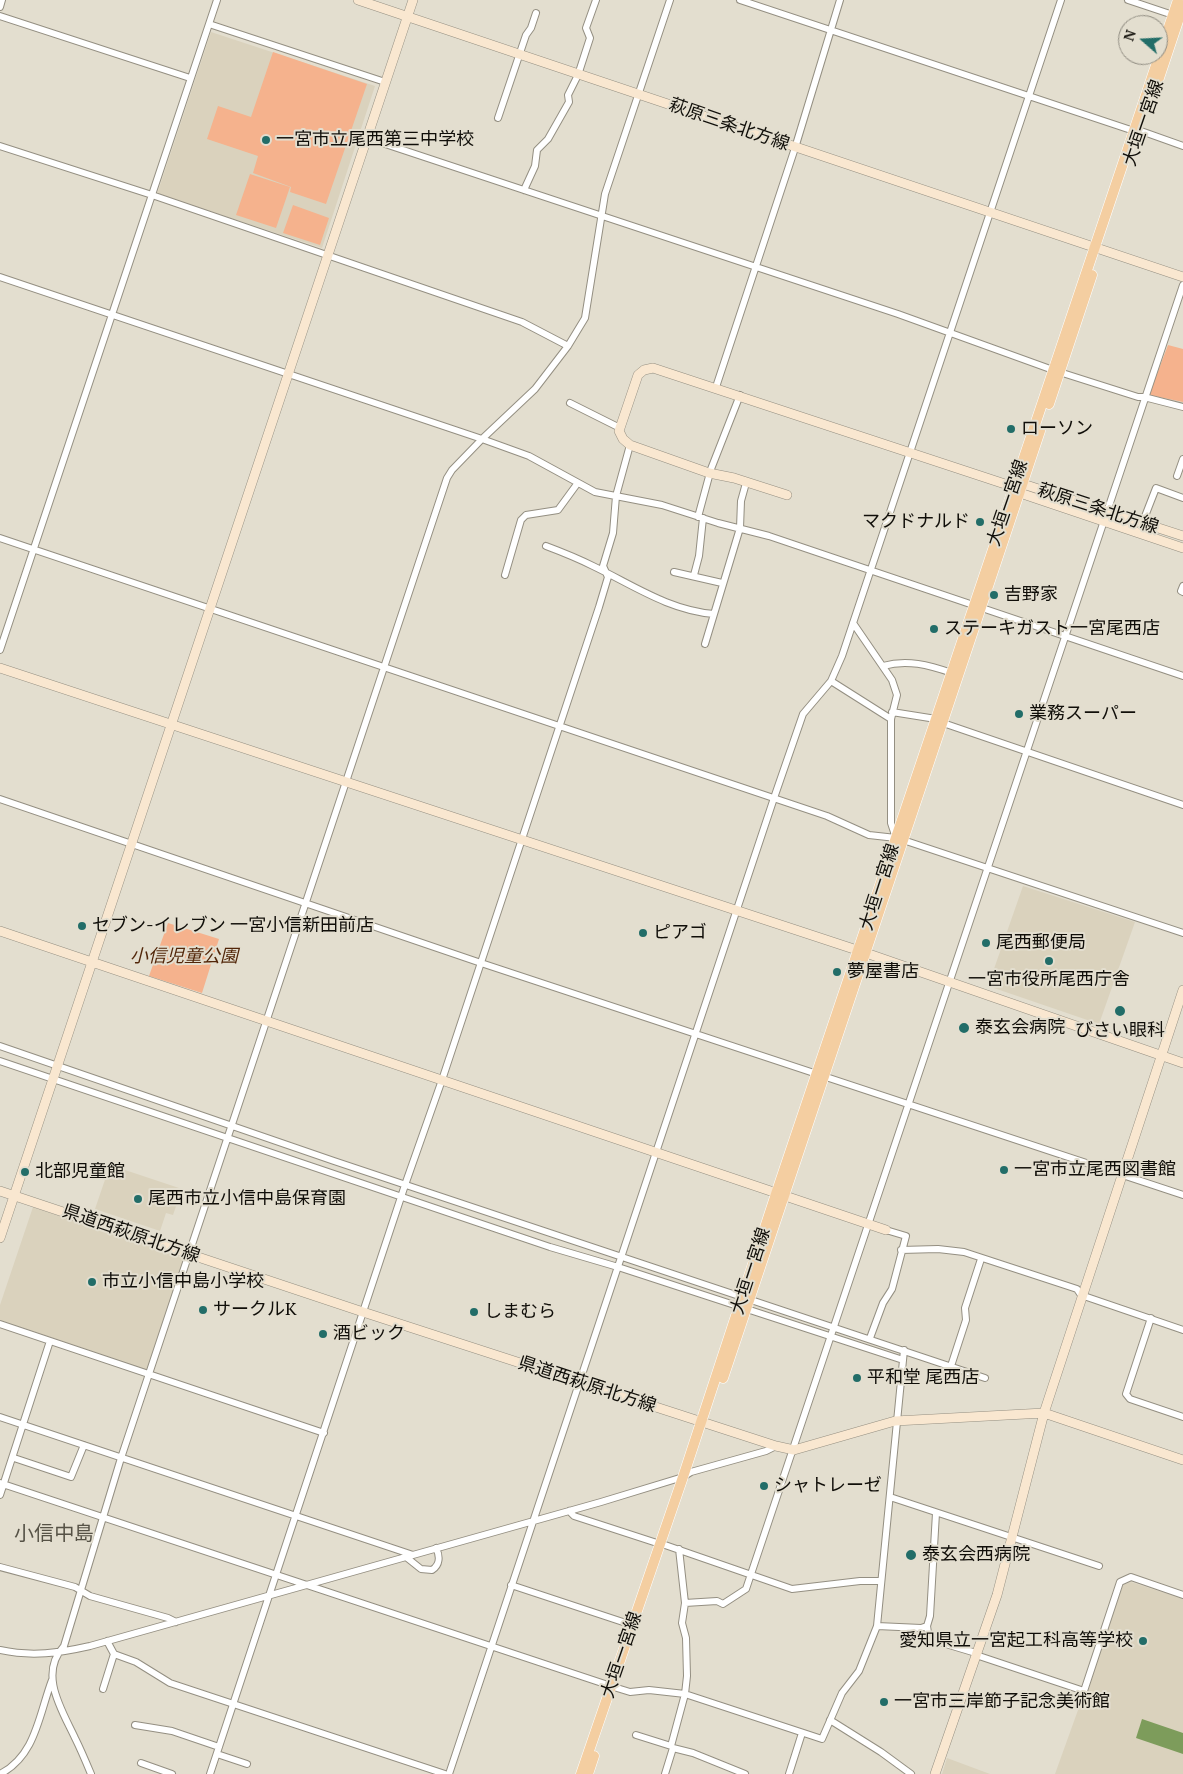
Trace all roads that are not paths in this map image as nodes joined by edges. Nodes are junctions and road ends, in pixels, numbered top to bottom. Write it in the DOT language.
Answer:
graph roads {
  1 [pos="2,0"];
  2 [pos="217,0"];
  3 [pos="358,0"];
  4 [pos="413,0"];
  5 [pos="596,0"];
  6 [pos="669,0"];
  7 [pos="740,0"];
  8 [pos="840,0"];
  9 [pos="1061,0"];
  10 [pos="1128,0"];
  11 [pos="1178,0"];
  12 [pos="0,7"];
  13 [pos="536,13"];
  14 [pos="1180,14"];
  15 [pos="0,16"];
  16 [pos="407,17"];
  17 [pos="209,24"];
  18 [pos="830,30"];
  19 [pos="519,54"];
  20 [pos="578,75"];
  21 [pos="190,78"];
  22 [pos="385,82"];
  23 [pos="638,94"];
  24 [pos="1029,95"];
  25 [pos="498,118"];
  26 [pos="1138,131"];
  27 [pos="367,138"];
  28 [pos="0,146"];
  29 [pos="1183,146"];
  30 [pos="795,148"];
  31 [pos="524,190"];
  32 [pos="152,195"];
  33 [pos="991,212"];
  34 [pos="601,217"];
  35 [pos="1098,247"];
  36 [pos="328,254"];
  37 [pos="756,267"];
  38 [pos="1183,276"];
  39 [pos="0,277"];
  40 [pos="1183,285"];
  41 [pos="112,315"];
  42 [pos="950,334"];
  43 [pos="568,346"];
  44 [pos="1057,371"];
  45 [pos="288,373"];
  46 [pos="716,387"];
  47 [pos="740,395"];
  48 [pos="1144,397"];
  49 [pos="570,403"];
  50 [pos="1183,407"];
  51 [pos="620,428"];
  52 [pos="482,439"];
  53 [pos="630,445"];
  54 [pos="910,453"];
  55 [pos="1183,459"];
  56 [pos="710,473"];
  57 [pos="1178,476"];
  58 [pos="746,483"];
  59 [pos="578,484"];
  60 [pos="1019,488"];
  61 [pos="787,495"];
  62 [pos="616,496"];
  63 [pos="1183,498"];
  64 [pos="1104,516"];
  65 [pos="700,518"];
  66 [pos="1142,524"];
  67 [pos="740,528"];
  68 [pos="1183,536"];
  69 [pos="0,538"];
  70 [pos="546,546"];
  71 [pos="1183,548"];
  72 [pos="34,549"];
  73 [pos="871,570"];
  74 [pos="606,572"];
  75 [pos="674,572"];
  76 [pos="505,575"];
  77 [pos="694,575"];
  78 [pos="722,583"];
  79 [pos="1183,586"];
  80 [pos="1183,592"];
  81 [pos="977,605"];
  82 [pos="210,608"];
  83 [pos="714,614"];
  84 [pos="853,623"];
  85 [pos="1066,635"];
  86 [pos="705,644"];
  87 [pos="0,650"];
  88 [pos="883,666"];
  89 [pos="384,667"];
  90 [pos="0,668"];
  91 [pos="952,673"];
  92 [pos="1183,676"];
  93 [pos="831,680"];
  94 [pos="891,716"];
  95 [pos="940,721"];
  96 [pos="171,724"];
  97 [pos="560,725"];
  98 [pos="1028,752"];
  99 [pos="346,782"];
  100 [pos="774,798"];
  101 [pos="0,799"];
  102 [pos="1183,805"];
  103 [pos="900,839"];
  104 [pos="521,841"];
  105 [pos="131,842"];
  106 [pos="988,868"];
  107 [pos="306,902"];
  108 [pos="737,911"];
  109 [pos="0,931"];
  110 [pos="1183,933"];
  111 [pos="862,952"];
  112 [pos="91,961"];
  113 [pos="481,962"];
  114 [pos="949,981"];
  115 [pos="1183,990"];
  116 [pos="267,1019"];
  117 [pos="696,1033"];
  118 [pos="0,1046"];
  119 [pos="1161,1056"];
  120 [pos="0,1060"];
  121 [pos="1183,1064"];
  122 [pos="57,1065"];
  123 [pos="820,1076"];
  124 [pos="54,1078"];
  125 [pos="442,1080"];
  126 [pos="908,1105"];
  127 [pos="232,1125"];
  128 [pos="228,1136"];
  129 [pos="657,1152"];
  130 [pos="1121,1176"];
  131 [pos="405,1184"];
  132 [pos="0,1191"];
  133 [pos="14,1195"];
  134 [pos="780,1195"];
  135 [pos="1183,1195"];
  136 [pos="401,1197"];
  137 [pos="868,1224"];
  138 [pos="886,1230"];
  139 [pos="0,1238"];
  140 [pos="901,1250"];
  141 [pos="190,1254"];
  142 [pos="621,1256"];
  143 [pos="981,1259"];
  144 [pos="618,1267"];
  145 [pos="1081,1294"];
  146 [pos="746,1298"];
  147 [pos="743,1309"];
  148 [pos="363,1312"];
  149 [pos="1151,1318"];
  150 [pos="0,1324"];
  151 [pos="835,1327"];
  152 [pos="1183,1330"];
  153 [pos="832,1337"];
  154 [pos="870,1338"];
  155 [pos="50,1341"];
  156 [pos="904,1350"];
  157 [pos="903,1360"];
  158 [pos="951,1366"];
  159 [pos="150,1374"];
  160 [pos="985,1378"];
  161 [pos="579,1382"];
  162 [pos="1044,1412"];
  163 [pos="0,1417"];
  164 [pos="1183,1417"];
  165 [pos="898,1421"];
  166 [pos="704,1422"];
  167 [pos="24,1425"];
  168 [pos="324,1433"];
  169 [pos="84,1445"];
  170 [pos="776,1446"];
  171 [pos="794,1450"];
  172 [pos="14,1458"];
  173 [pos="121,1458"];
  174 [pos="1183,1460"];
  175 [pos="687,1475"];
  176 [pos="2,1484"];
  177 [pos="0,1495"];
  178 [pos="890,1497"];
  179 [pos="569,1511"];
  180 [pos="936,1513"];
  181 [pos="296,1516"];
  182 [pos="104,1518"];
  183 [pos="533,1520"];
  184 [pos="1012,1537"];
  185 [pos="662,1544"];
  186 [pos="436,1548"];
  187 [pos="679,1549"];
  188 [pos="409,1556"];
  189 [pos="1099,1566"];
  190 [pos="0,1567"];
  191 [pos="751,1574"];
  192 [pos="277,1576"];
  193 [pos="881,1581"];
  194 [pos="511,1585"];
  195 [pos="306,1586"];
  196 [pos="82,1590"];
  197 [pos="1183,1595"];
  198 [pos="270,1596"];
  199 [pos="685,1603"];
  200 [pos="176,1622"];
  201 [pos="632,1626"];
  202 [pos="877,1626"];
  203 [pos="927,1626"];
  204 [pos="107,1641"];
  205 [pos="491,1646"];
  206 [pos="0,1650"];
  207 [pos="56,1654"];
  208 [pos="114,1654"];
  209 [pos="976,1654"];
  210 [pos="53,1677"];
  211 [pos="614,1687"];
  212 [pos="103,1689"];
  213 [pos="685,1694"];
  214 [pos="233,1704"];
  215 [pos="830,1720"];
  216 [pos="135,1725"];
  217 [pos="802,1733"];
  218 [pos="636,1735"];
  219 [pos="672,1747"];
  220 [pos="218,1750"];
  221 [pos="141,1763"];
  222 [pos="247,1764"];
  223 [pos="153,1771"];
  224 [pos="0,1774"];
  225 [pos="91,1774"];
  226 [pos="172,1774"];
  227 [pos="210,1774"];
  228 [pos="447,1774"];
  229 [pos="580,1774"];
  230 [pos="588,1774"];
  231 [pos="665,1774"];
  232 [pos="745,1774"];
  233 [pos="789,1774"];
  234 [pos="911,1774"];
  235 [pos="935,1774"];
  1 -- 12 [label="street"];
  2 -- 17 [label="street"];
  3 -- 16 [label="street, 萩原三条北方線"];
  4 -- 16 [label="street"];
  5 -- 20 [label="street"];
  6 -- 23 [label="street"];
  7 -- 18 [label="street"];
  8 -- 18 [label="street"];
  9 -- 24 [label="street"];
  10 -- 14 [label="street"];
  11 -- 14 [label="main road, 大垣一宮線"];
  13 -- 19 [label="street"];
  14 -- 26 [label="main road, 大垣一宮線"];
  15 -- 21 [label="street"];
  16 -- 19 [label="street, 萩原三条北方線"];
  16 -- 22 [label="street"];
  17 -- 21 [label="street"];
  17 -- 22 [label="street"];
  18 -- 24 [label="street"];
  18 -- 30 [label="street"];
  19 -- 20 [label="street, 萩原三条北方線"];
  19 -- 25 [label="street"];
  20 -- 23 [label="street, 萩原三条北方線"];
  20 -- 31 [label="street"];
  21 -- 32 [label="street"];
  22 -- 27 [label="street"];
  23 -- 30 [label="street, 萩原三条北方線"];
  23 -- 34 [label="street"];
  24 -- 26 [label="street"];
  24 -- 33 [label="street"];
  26 -- 29 [label="street"];
  26 -- 35 [label="main road, 大垣一宮線"];
  27 -- 31 [label="street"];
  27 -- 36 [label="street"];
  28 -- 32 [label="street"];
  30 -- 33 [label="street, 萩原三条北方線"];
  30 -- 37 [label="street"];
  31 -- 34 [label="street"];
  32 -- 36 [label="street"];
  32 -- 41 [label="street"];
  33 -- 35 [label="street, 萩原三条北方線"];
  33 -- 42 [label="street"];
  34 -- 37 [label="street"];
  34 -- 43 [label="street"];
  35 -- 38 [label="street, 萩原三条北方線"];
  35 -- 44 [label="main road, 大垣一宮線"];
  36 -- 43 [label="street"];
  36 -- 45 [label="street"];
  37 -- 42 [label="street"];
  37 -- 46 [label="street"];
  39 -- 41 [label="street"];
  40 -- 48 [label="street"];
  41 -- 45 [label="street"];
  41 -- 72 [label="street"];
  42 -- 44 [label="street"];
  42 -- 54 [label="street"];
  43 -- 52 [label="street"];
  44 -- 48 [label="street"];
  44 -- 60 [label="main road, 大垣一宮線"];
  45 -- 52 [label="street"];
  45 -- 82 [label="street"];
  46 -- 47 [label="street, 萩原三条北方線"];
  46 -- 51 [label="street, 萩原三条北方線"];
  47 -- 54 [label="street, 萩原三条北方線"];
  47 -- 56 [label="street"];
  48 -- 50 [label="street"];
  48 -- 64 [label="street"];
  49 -- 51 [label="street"];
  51 -- 53 [label="street"];
  52 -- 59 [label="street"];
  52 -- 89 [label="street"];
  53 -- 56 [label="street"];
  53 -- 62 [label="street"];
  54 -- 60 [label="street, 萩原三条北方線"];
  54 -- 73 [label="street"];
  55 -- 57 [label="street"];
  56 -- 58 [label="street"];
  56 -- 65 [label="street"];
  58 -- 61 [label="street"];
  58 -- 67 [label="street"];
  59 -- 62 [label="street"];
  59 -- 76 [label="street"];
  60 -- 64 [label="street, 萩原三条北方線"];
  60 -- 81 [label="main road, 大垣一宮線"];
  62 -- 65 [label="street"];
  62 -- 74 [label="street"];
  63 -- 66 [label="street"];
  64 -- 66 [label="street, 萩原三条北方線"];
  64 -- 71 [label="street, 萩原三条北方線"];
  64 -- 85 [label="street"];
  65 -- 67 [label="street"];
  65 -- 77 [label="street"];
  66 -- 68 [label="street, 萩原三条北方線"];
  67 -- 73 [label="street"];
  67 -- 78 [label="street"];
  69 -- 72 [label="street"];
  70 -- 74 [label="street"];
  72 -- 82 [label="street"];
  72 -- 87 [label="street"];
  73 -- 81 [label="street"];
  73 -- 84 [label="street"];
  74 -- 83 [label="street"];
  74 -- 97 [label="street"];
  75 -- 77 [label="street"];
  77 -- 78 [label="street"];
  78 -- 83 [label="street"];
  79 -- 80 [label="street"];
  81 -- 85 [label="street"];
  81 -- 91 [label="main road, 大垣一宮線"];
  81 -- 95 [label="main road, 大垣一宮線"];
  82 -- 89 [label="street"];
  82 -- 96 [label="street"];
  83 -- 86 [label="street"];
  84 -- 88 [label="street"];
  84 -- 93 [label="street"];
  85 -- 92 [label="street"];
  85 -- 98 [label="street"];
  88 -- 91 [label="street"];
  88 -- 94 [label="street"];
  89 -- 97 [label="street"];
  89 -- 99 [label="street"];
  90 -- 96 [label="street"];
  91 -- 95 [label="main road, 大垣一宮線"];
  93 -- 94 [label="street"];
  93 -- 100 [label="street"];
  94 -- 95 [label="street"];
  94 -- 103 [label="street"];
  95 -- 98 [label="street"];
  95 -- 103 [label="main road, 大垣一宮線"];
  96 -- 99 [label="street"];
  96 -- 105 [label="street"];
  97 -- 100 [label="street"];
  97 -- 104 [label="street"];
  98 -- 102 [label="street"];
  98 -- 106 [label="street"];
  99 -- 104 [label="street"];
  99 -- 107 [label="street"];
  100 -- 103 [label="street"];
  100 -- 108 [label="street"];
  101 -- 105 [label="street"];
  103 -- 106 [label="street"];
  103 -- 111 [label="main road, 大垣一宮線"];
  104 -- 108 [label="street"];
  104 -- 113 [label="street"];
  105 -- 107 [label="street"];
  105 -- 112 [label="street"];
  106 -- 110 [label="street"];
  106 -- 114 [label="street"];
  107 -- 113 [label="street"];
  107 -- 116 [label="street"];
  108 -- 111 [label="street"];
  108 -- 117 [label="street"];
  109 -- 112 [label="street"];
  111 -- 114 [label="street"];
  111 -- 123 [label="main road, 大垣一宮線"];
  112 -- 116 [label="street"];
  112 -- 122 [label="street"];
  113 -- 117 [label="street"];
  113 -- 125 [label="street"];
  114 -- 119 [label="street"];
  114 -- 126 [label="street"];
  115 -- 119 [label="street"];
  116 -- 125 [label="street"];
  116 -- 127 [label="street"];
  117 -- 123 [label="street"];
  117 -- 129 [label="street"];
  118 -- 122 [label="street"];
  119 -- 121 [label="street"];
  119 -- 130 [label="street"];
  120 -- 124 [label="street"];
  122 -- 124 [label="street"];
  122 -- 127 [label="street"];
  123 -- 126 [label="street"];
  123 -- 134 [label="main road, 大垣一宮線"];
  124 -- 128 [label="street"];
  124 -- 133 [label="street"];
  125 -- 129 [label="street"];
  125 -- 131 [label="street"];
  126 -- 130 [label="street"];
  126 -- 137 [label="street"];
  127 -- 128 [label="street"];
  127 -- 131 [label="street"];
  128 -- 136 [label="street"];
  128 -- 141 [label="street"];
  129 -- 134 [label="street"];
  129 -- 142 [label="street"];
  130 -- 135 [label="street"];
  130 -- 145 [label="street"];
  131 -- 136 [label="street"];
  131 -- 142 [label="street"];
  132 -- 133 [label="street, 県道西萩原北方線"];
  133 -- 139 [label="street"];
  133 -- 141 [label="street, 県道西萩原北方線"];
  134 -- 137 [label="street"];
  134 -- 146 [label="main road, 大垣一宮線"];
  136 -- 144 [label="street"];
  136 -- 148 [label="street"];
  137 -- 138 [label="street"];
  137 -- 151 [label="street"];
  138 -- 140 [label="street"];
  140 -- 143 [label="street"];
  140 -- 154 [label="street"];
  141 -- 148 [label="street, 県道西萩原北方線"];
  141 -- 159 [label="street"];
  142 -- 144 [label="street"];
  142 -- 146 [label="street"];
  143 -- 145 [label="street"];
  143 -- 158 [label="street"];
  144 -- 147 [label="street"];
  144 -- 161 [label="street"];
  145 -- 149 [label="street"];
  145 -- 162 [label="street"];
  146 -- 147 [label="main road, 大垣一宮線"];
  146 -- 151 [label="street"];
  147 -- 153 [label="street"];
  147 -- 166 [label="main road, 大垣一宮線"];
  148 -- 161 [label="street, 県道西萩原北方線"];
  148 -- 168 [label="street"];
  149 -- 152 [label="street"];
  149 -- 164 [label="street"];
  150 -- 155 [label="street"];
  151 -- 153 [label="street"];
  151 -- 154 [label="street"];
  153 -- 157 [label="street"];
  153 -- 171 [label="street"];
  154 -- 156 [label="street"];
  155 -- 159 [label="street"];
  155 -- 167 [label="street"];
  156 -- 157 [label="street"];
  156 -- 158 [label="street"];
  157 -- 165 [label="street"];
  158 -- 160 [label="street"];
  159 -- 168 [label="street"];
  159 -- 173 [label="street"];
  161 -- 166 [label="street, 県道西萩原北方線"];
  161 -- 183 [label="street"];
  162 -- 165 [label="street, 県道西萩原北方線"];
  162 -- 174 [label="street, 県道西萩原北方線"];
  162 -- 184 [label="street"];
  163 -- 167 [label="street"];
  165 -- 171 [label="street, 県道西萩原北方線"];
  165 -- 178 [label="street"];
  166 -- 170 [label="street, 県道西萩原北方線"];
  166 -- 175 [label="main road, 大垣一宮線"];
  167 -- 169 [label="street"];
  167 -- 172 [label="street"];
  168 -- 181 [label="street"];
  169 -- 172 [label="street"];
  169 -- 173 [label="street"];
  170 -- 171 [label="street, 県道西萩原北方線"];
  170 -- 175 [label="street"];
  171 -- 191 [label="street"];
  172 -- 176 [label="street"];
  173 -- 181 [label="street"];
  173 -- 182 [label="street"];
  175 -- 179 [label="street"];
  175 -- 185 [label="main road, 大垣一宮線"];
  176 -- 177 [label="street"];
  176 -- 182 [label="street"];
  178 -- 180 [label="street"];
  178 -- 193 [label="street"];
  179 -- 183 [label="street"];
  179 -- 185 [label="street"];
  180 -- 184 [label="street"];
  180 -- 203 [label="street"];
  181 -- 188 [label="street"];
  181 -- 192 [label="street"];
  182 -- 192 [label="street"];
  182 -- 196 [label="street"];
  183 -- 186 [label="street"];
  183 -- 194 [label="street"];
  184 -- 189 [label="street"];
  184 -- 209 [label="street"];
  185 -- 187 [label="street"];
  185 -- 201 [label="main road, 大垣一宮線"];
  185 -- 211 [label="main road, 大垣一宮線"];
  186 -- 188 [label="street"];
  186 -- 188 [label="street"];
  187 -- 191 [label="street"];
  187 -- 199 [label="street"];
  188 -- 195 [label="street"];
  190 -- 196 [label="street"];
  191 -- 193 [label="street"];
  191 -- 199 [label="street"];
  192 -- 195 [label="street"];
  192 -- 198 [label="street"];
  193 -- 202 [label="street"];
  194 -- 201 [label="street"];
  194 -- 205 [label="street"];
  195 -- 198 [label="street"];
  195 -- 205 [label="street"];
  196 -- 200 [label="street"];
  196 -- 207 [label="street"];
  197 -- 209 [label="street"];
  198 -- 200 [label="street"];
  198 -- 214 [label="street"];
  199 -- 213 [label="street"];
  200 -- 204 [label="street"];
  201 -- 211 [label="main road, 大垣一宮線"];
  202 -- 203 [label="street"];
  202 -- 215 [label="street"];
  203 -- 209 [label="street"];
  204 -- 207 [label="street"];
  204 -- 208 [label="street"];
  205 -- 211 [label="street"];
  205 -- 228 [label="street"];
  206 -- 207 [label="street"];
  207 -- 210 [label="street"];
  208 -- 212 [label="street"];
  208 -- 214 [label="street"];
  209 -- 235 [label="street"];
  210 -- 224 [label="street"];
  210 -- 225 [label="street"];
  211 -- 213 [label="street"];
  211 -- 229 [label="main road, 大垣一宮線"];
  211 -- 230 [label="main road, 大垣一宮線"];
  213 -- 217 [label="street"];
  213 -- 219 [label="street"];
  214 -- 220 [label="street"];
  214 -- 228 [label="street"];
  215 -- 217 [label="street"];
  215 -- 234 [label="street"];
  216 -- 220 [label="street"];
  217 -- 233 [label="street"];
  218 -- 219 [label="street"];
  219 -- 231 [label="street"];
  219 -- 232 [label="street"];
  220 -- 222 [label="street"];
  220 -- 227 [label="street"];
  221 -- 223 [label="street"];
  223 -- 226 [label="street"];
}
